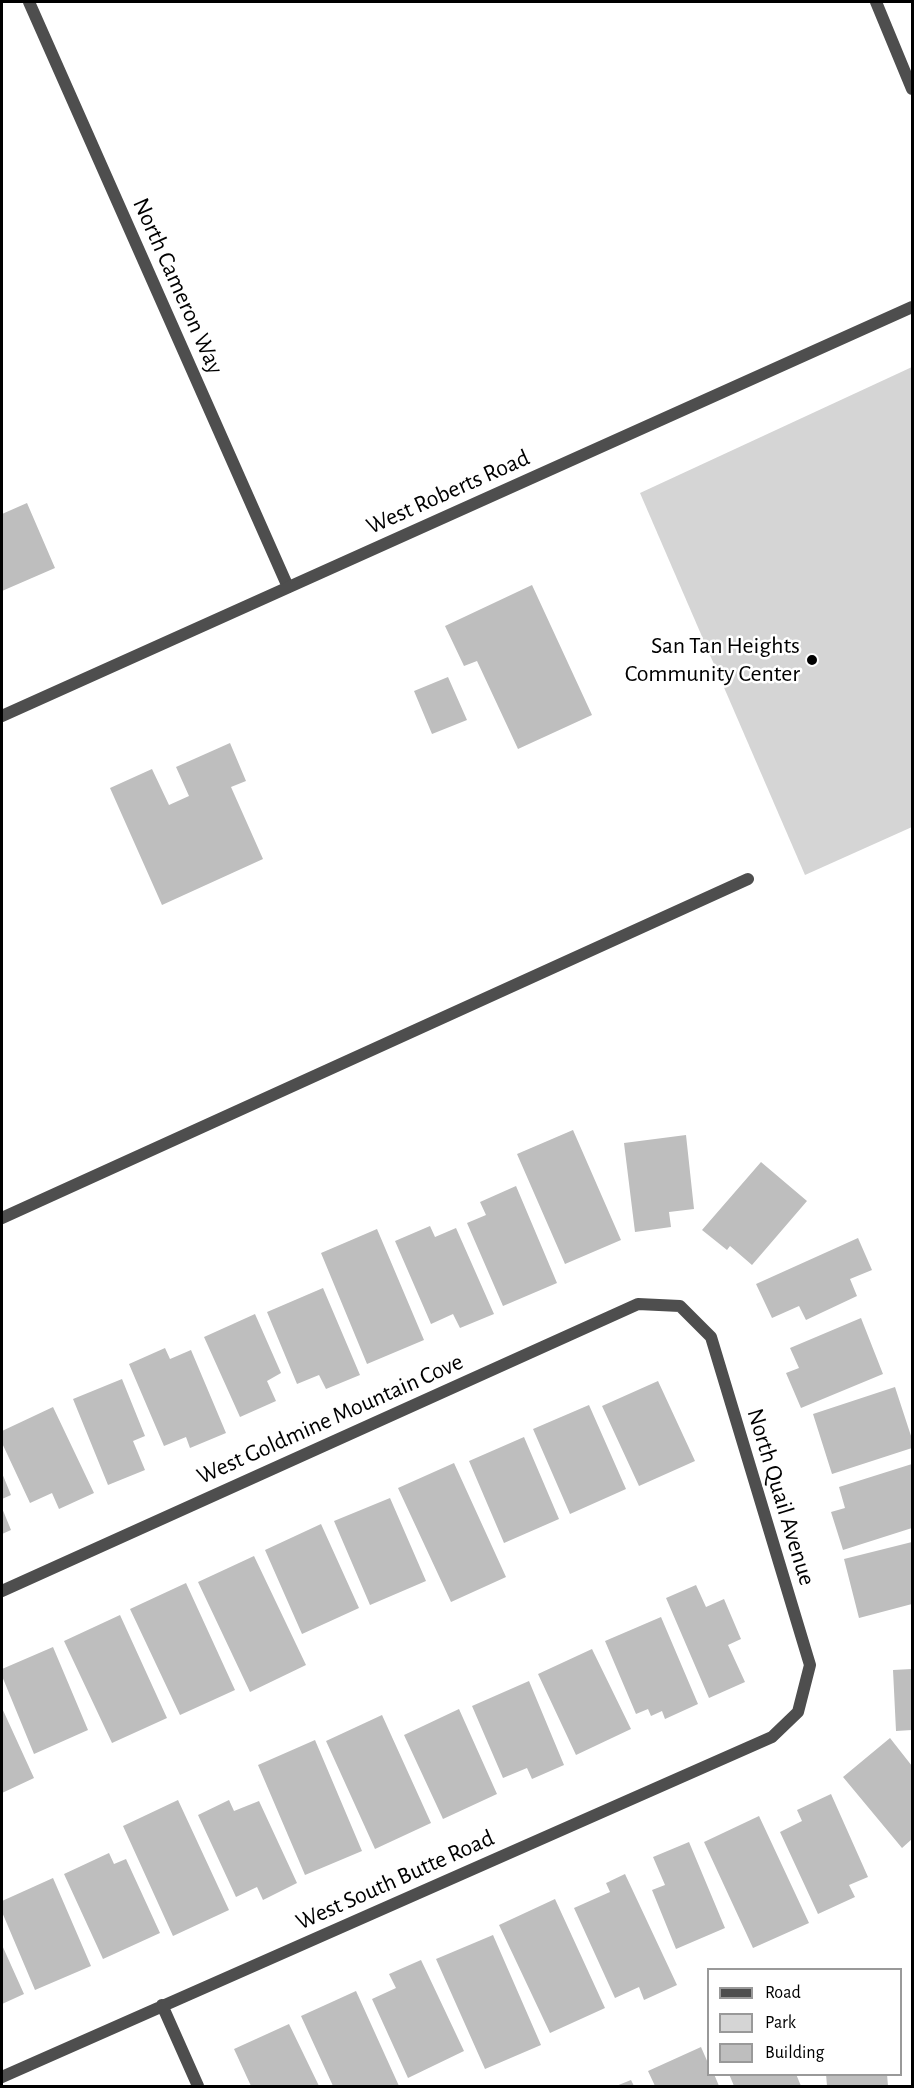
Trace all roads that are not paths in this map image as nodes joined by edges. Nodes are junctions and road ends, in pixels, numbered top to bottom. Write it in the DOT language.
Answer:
graph roads {
  1 [pos="29,2"];
  2 [pos="876,2"];
  3 [pos="912,89"];
  4 [pos="912,307"];
  5 [pos="288,587"];
  6 [pos="2,716"];
  7 [pos="748,879"];
  8 [pos="2,1218"];
  9 [pos="680,1306"];
  10 [pos="2,1591"];
  11 [pos="798,1712"];
  12 [pos="162,2006"];
  13 [pos="2,2077"];
  14 [pos="198,2086"];
  1 -- 5 [label="street, North Cameron Way"];
  2 -- 3 [label="street"];
  4 -- 5 [label="street, West Roberts Road"];
  5 -- 6 [label="street, West Roberts Road"];
  7 -- 8 [label="street"];
  9 -- 10 [label="street, West Goldmine Mountain Cove"];
  9 -- 11 [label="street, North Quail Avenue"];
  11 -- 12 [label="street, West South Butte Road"];
  12 -- 13 [label="street, West South Butte Road"];
  12 -- 14 [label="street"];
}
